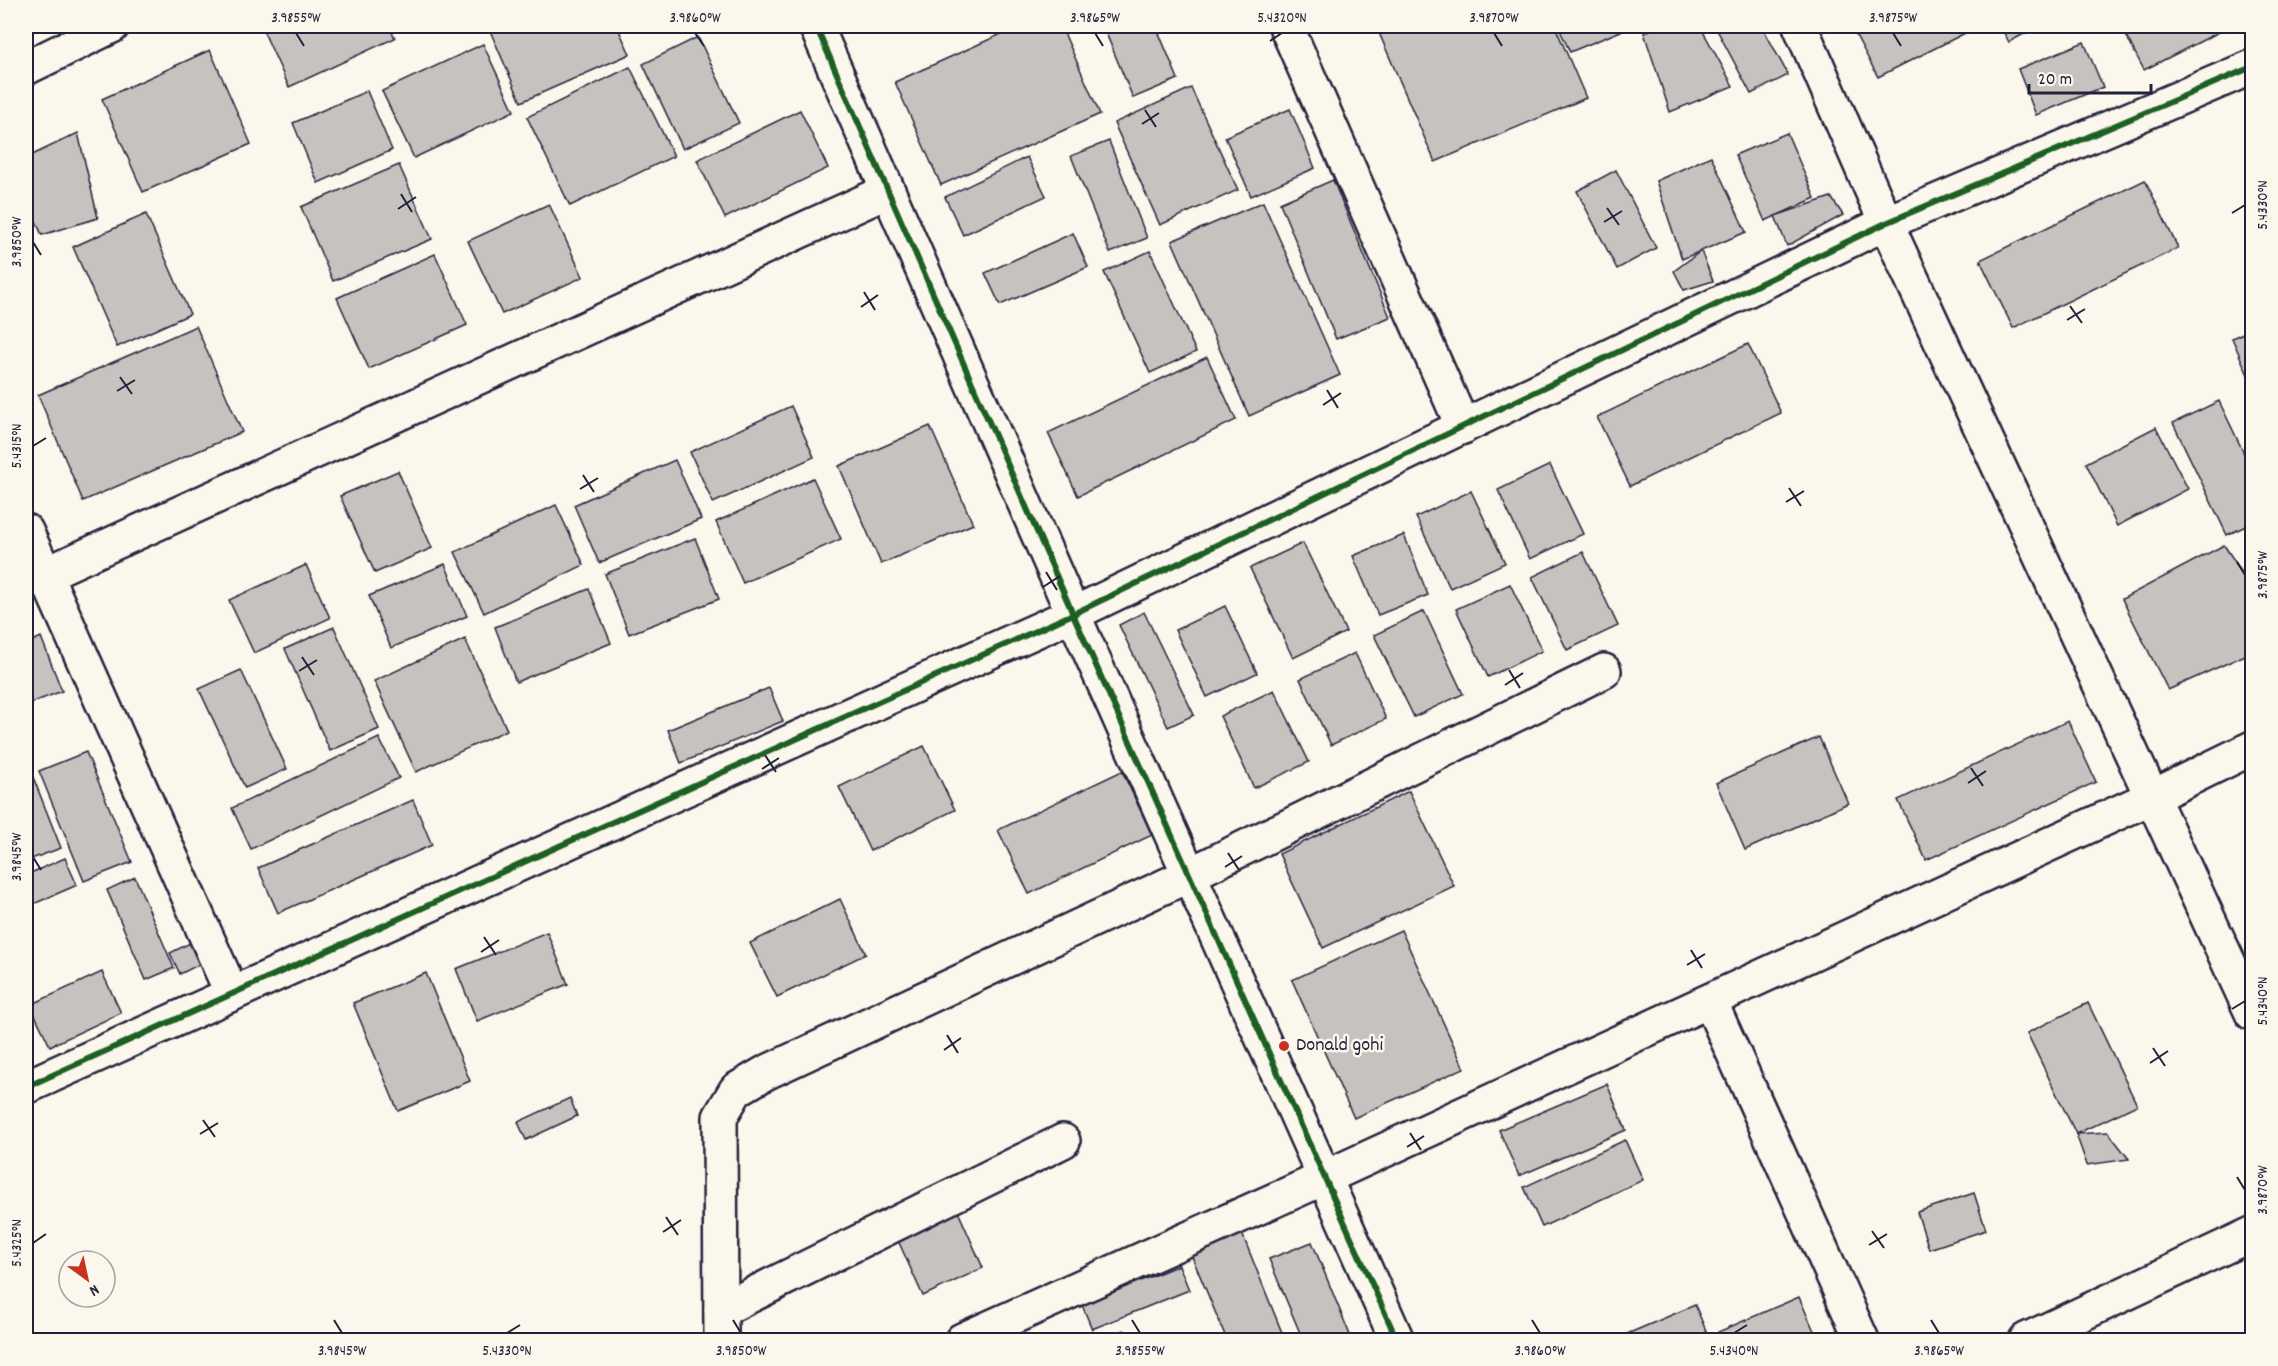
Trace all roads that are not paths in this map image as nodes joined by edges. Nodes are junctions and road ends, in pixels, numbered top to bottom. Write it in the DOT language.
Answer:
graph roads {
  1 [pos="112,26"];
  2 [pos="816,26"];
  3 [pos="1286,26"];
  4 [pos="1800,26"];
  5 [pos="26,68"];
  6 [pos="2253,68"];
  7 [pos="888,191"];
  8 [pos="1886,223"];
  9 [pos="1463,427"];
  10 [pos="26,531"];
  11 [pos="35,579"];
  12 [pos="1073,614"];
  13 [pos="1604,671"];
  14 [pos="2253,748"];
  15 [pos="2152,797"];
  16 [pos="1191,874"];
  17 [pos="232,994"];
  18 [pos="1710,1001"];
  19 [pos="2253,1013"];
  20 [pos="26,1088"];
  21 [pos="1064,1141"];
  22 [pos="1324,1179"];
  23 [pos="2253,1234"];
  24 [pos="721,1325"];
  25 [pos="962,1341"];
  26 [pos="1397,1341"];
  27 [pos="1862,1341"];
  28 [pos="2026,1341"];
  1 -- 5 [label="street"];
  2 -- 7 [label="street"];
  3 -- 9 [label="street"];
  4 -- 8 [label="street"];
  6 -- 8 [label="street"];
  7 -- 11 [label="street"];
  7 -- 12 [label="street"];
  8 -- 9 [label="street"];
  8 -- 15 [label="street"];
  9 -- 12 [label="street"];
  10 -- 11 [label="street"];
  11 -- 17 [label="street"];
  12 -- 16 [label="street"];
  12 -- 17 [label="street"];
  13 -- 16 [label="street"];
  14 -- 15 [label="street"];
  15 -- 18 [label="street"];
  15 -- 19 [label="street"];
  16 -- 22 [label="street"];
  16 -- 24 [label="street"];
  17 -- 20 [label="street"];
  18 -- 22 [label="street"];
  18 -- 27 [label="street"];
  21 -- 24 [label="street"];
  22 -- 25 [label="street"];
  22 -- 26 [label="street"];
  23 -- 28 [label="street"];
}
